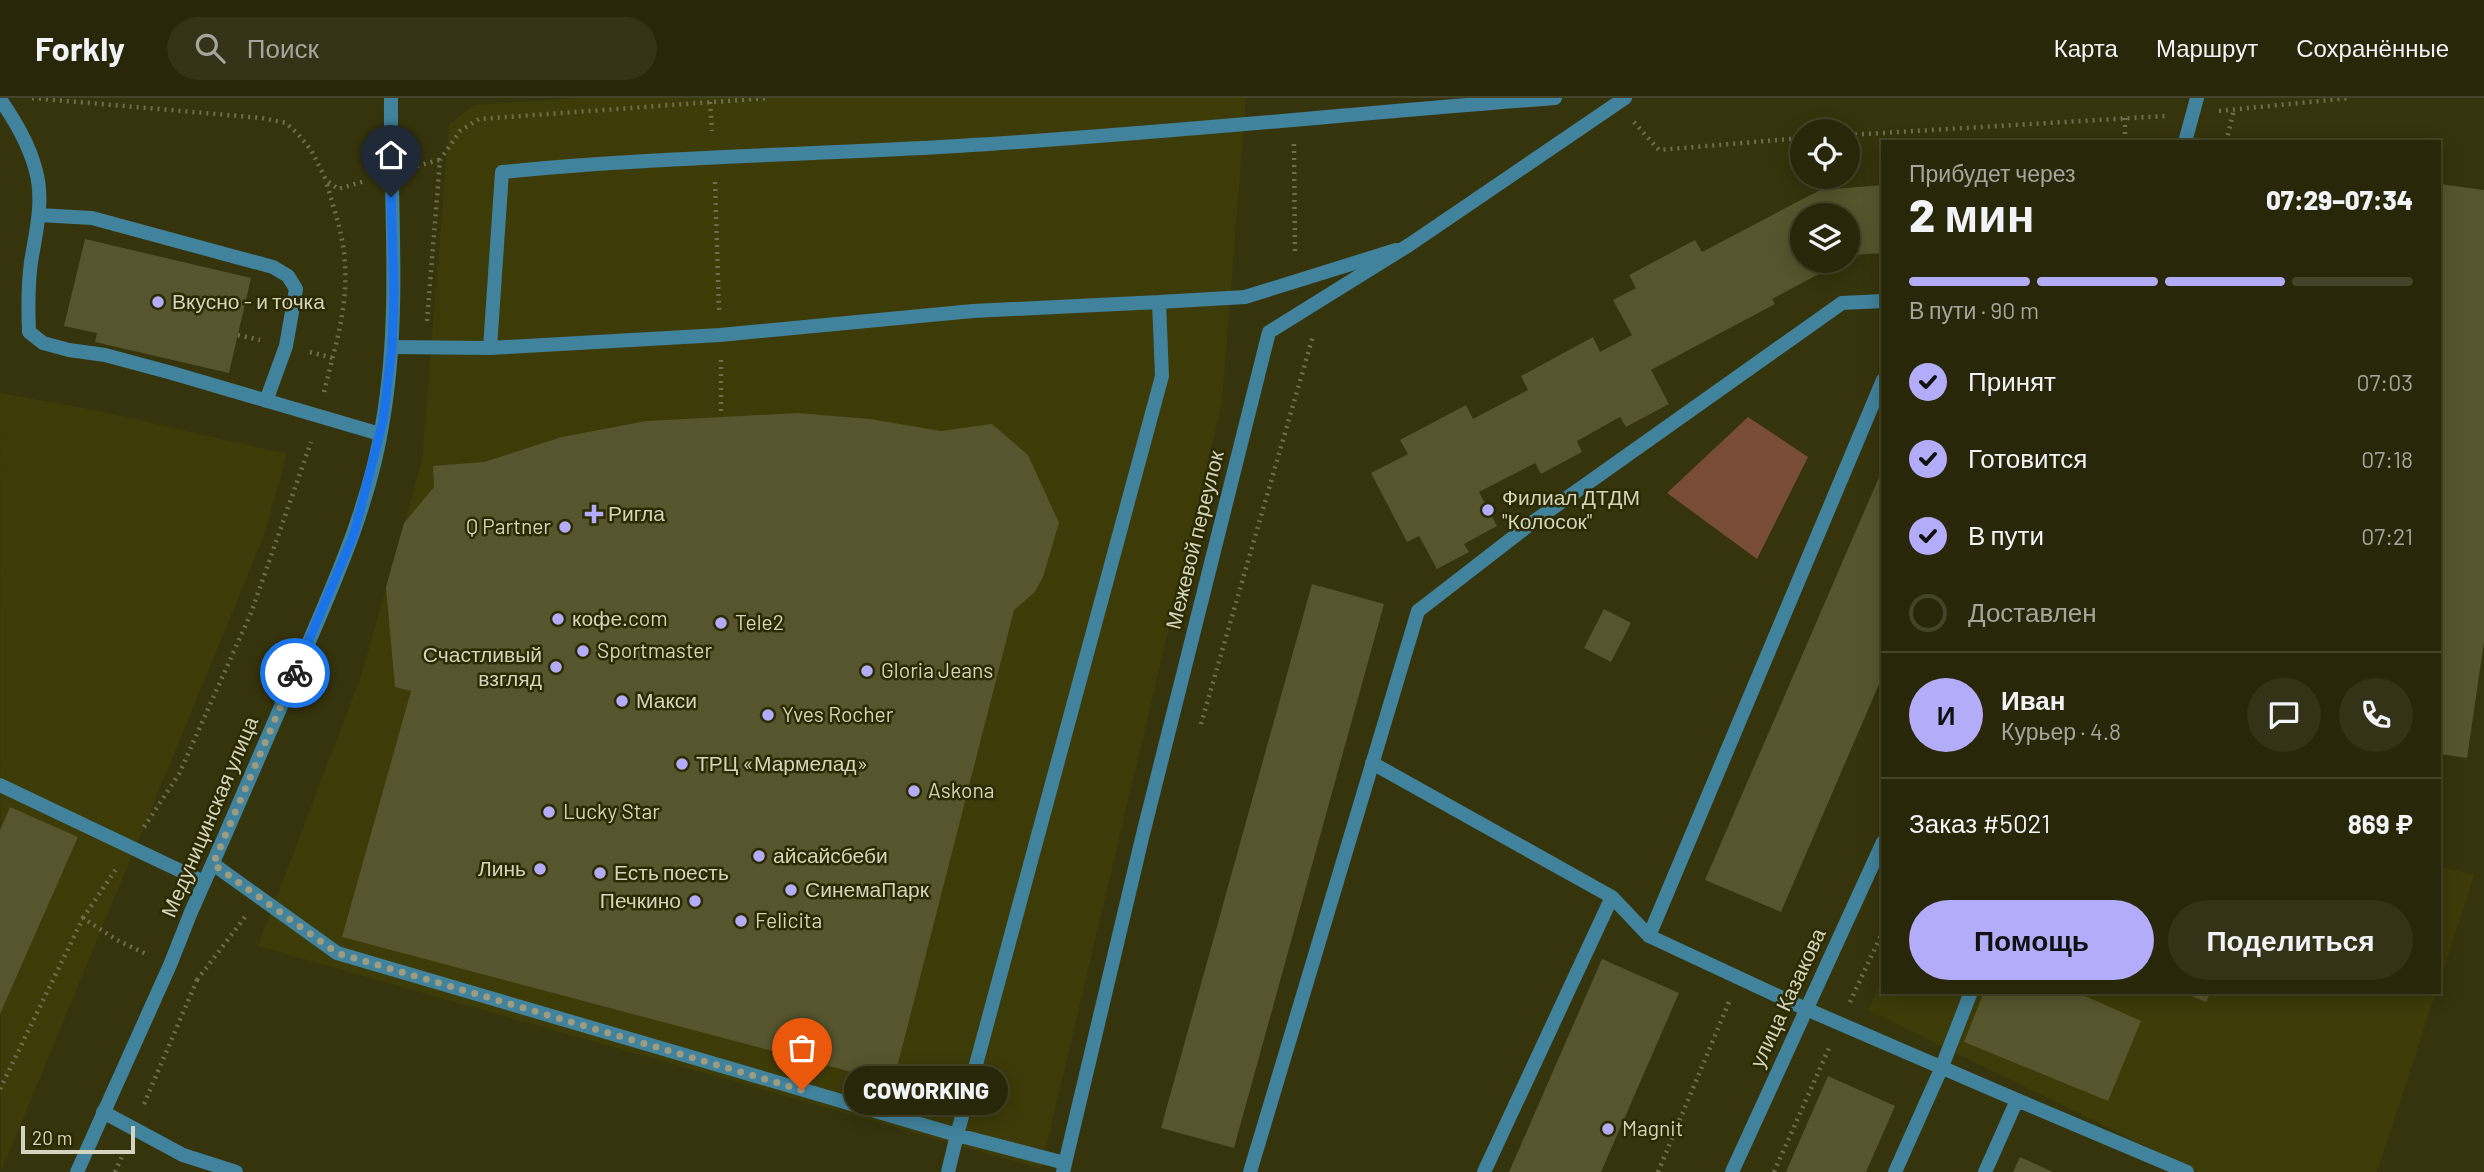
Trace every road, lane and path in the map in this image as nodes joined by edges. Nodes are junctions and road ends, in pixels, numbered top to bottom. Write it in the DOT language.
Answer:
graph roads {
  1 [pos="31,98"];
  2 [pos="391,98"];
  3 [pos="769,98"];
  4 [pos="1555,98"];
  5 [pos="2197,98"];
  6 [pos="2350,98"];
  7 [pos="0,99"];
  8 [pos="1622,101"];
  9 [pos="710,102"];
  10 [pos="2234,110"];
  11 [pos="2193,114"];
  12 [pos="2125,118"];
  13 [pos="1860,134"];
  14 [pos="1790,139"];
  15 [pos="2125,140"];
  16 [pos="2186,140"];
  17 [pos="2227,140"];
  18 [pos="715,159"];
  19 [pos="440,160"];
  20 [pos="326,180"];
  21 [pos="338,189"];
  22 [pos="39,215"];
  23 [pos="1409,245"];
  24 [pos="1881,301"];
  25 [pos="1159,302"];
  26 [pos="720,335"];
  27 [pos="392,347"];
  28 [pos="490,348"];
  29 [pos="721,357"];
  30 [pos="1881,385"];
  31 [pos="266,401"];
  32 [pos="722,415"];
  33 [pos="319,417"];
  34 [pos="380,433"];
  35 [pos="1372,763"];
  36 [pos="0,785"];
  37 [pos="1881,846"];
  38 [pos="130,847"];
  39 [pos="213,864"];
  40 [pos="205,882"];
  41 [pos="259,897"];
  42 [pos="1612,897"];
  43 [pos="83,918"];
  44 [pos="1881,935"];
  45 [pos="1649,936"];
  46 [pos="170,965"];
  47 [pos="1739,978"];
  48 [pos="197,980"];
  49 [pos="1970,994"];
  50 [pos="1806,1009"];
  51 [pos="1840,1024"];
  52 [pos="1941,1069"];
  53 [pos="0,1089"];
  54 [pos="2017,1100"];
  55 [pos="103,1112"];
  56 [pos="134,1128"];
  57 [pos="957,1135"];
  58 [pos="1064,1168"];
  59 [pos="77,1172"];
  60 [pos="115,1172"];
  61 [pos="236,1172"];
  62 [pos="948,1172"];
  63 [pos="1250,1172"];
  64 [pos="1484,1172"];
  65 [pos="1658,1172"];
  66 [pos="1732,1172"];
  67 [pos="1774,1172"];
  68 [pos="1895,1172"];
  69 [pos="1985,1172"];
  70 [pos="2187,1172"];
  1 -- 20 [label="path"];
  2 -- 27 [label="street, Медуницинская улица"];
  3 -- 9 [label="path"];
  4 -- 18 [label="street"];
  5 -- 11 [label="street"];
  6 -- 10 [label="path"];
  7 -- 22 [label="street"];
  8 -- 14 [label="path"];
  8 -- 23 [label="street, Межевой переулок"];
  9 -- 18 [label="path"];
  9 -- 19 [label="path"];
  10 -- 11 [label="path"];
  10 -- 17 [label="path"];
  11 -- 12 [label="path"];
  11 -- 16 [label="street"];
  12 -- 13 [label="path"];
  12 -- 15 [label="path"];
  18 -- 26 [label="path"];
  18 -- 28 [label="street"];
  20 -- 21 [label="path"];
  20 -- 33 [label="path"];
  22 -- 31 [label="street"];
  22 -- 31 [label="street"];
  23 -- 25 [label="street"];
  23 -- 58 [label="street, Межевой переулок"];
  24 -- 35 [label="street"];
  25 -- 26 [label="street"];
  25 -- 57 [label="street"];
  26 -- 28 [label="street"];
  27 -- 28 [label="street"];
  27 -- 34 [label="street, Медуницинская улица"];
  29 -- 32 [label="path"];
  30 -- 45 [label="street"];
  31 -- 33 [label="street"];
  33 -- 34 [label="street"];
  33 -- 38 [label="path"];
  34 -- 39 [label="street, Медуницинская улица"];
  35 -- 42 [label="street"];
  35 -- 63 [label="street"];
  36 -- 38 [label="street"];
  37 -- 50 [label="street, улица Казакова"];
  38 -- 40 [label="street"];
  38 -- 43 [label="path"];
  39 -- 40 [label="street, Медуницинская улица"];
  39 -- 41 [label="street"];
  40 -- 46 [label="street, Медуницинская улица"];
  41 -- 48 [label="path"];
  41 -- 57 [label="street"];
  42 -- 45 [label="street"];
  42 -- 64 [label="street"];
  43 -- 46 [label="path"];
  43 -- 53 [label="path"];
  44 -- 51 [label="path"];
  45 -- 47 [label="street"];
  46 -- 48 [label="path"];
  46 -- 55 [label="street, Медуницинская улица"];
  47 -- 50 [label="street"];
  47 -- 65 [label="path"];
  48 -- 56 [label="path"];
  49 -- 52 [label="street"];
  50 -- 51 [label="street"];
  50 -- 66 [label="street, улица Казакова"];
  51 -- 52 [label="street"];
  51 -- 67 [label="path"];
  52 -- 54 [label="street"];
  52 -- 68 [label="street"];
  54 -- 69 [label="street"];
  54 -- 70 [label="street"];
  55 -- 56 [label="street"];
  55 -- 59 [label="street, Медуницинская улица"];
  56 -- 60 [label="path"];
  56 -- 61 [label="street"];
  57 -- 58 [label="street"];
  57 -- 62 [label="street"];
}
